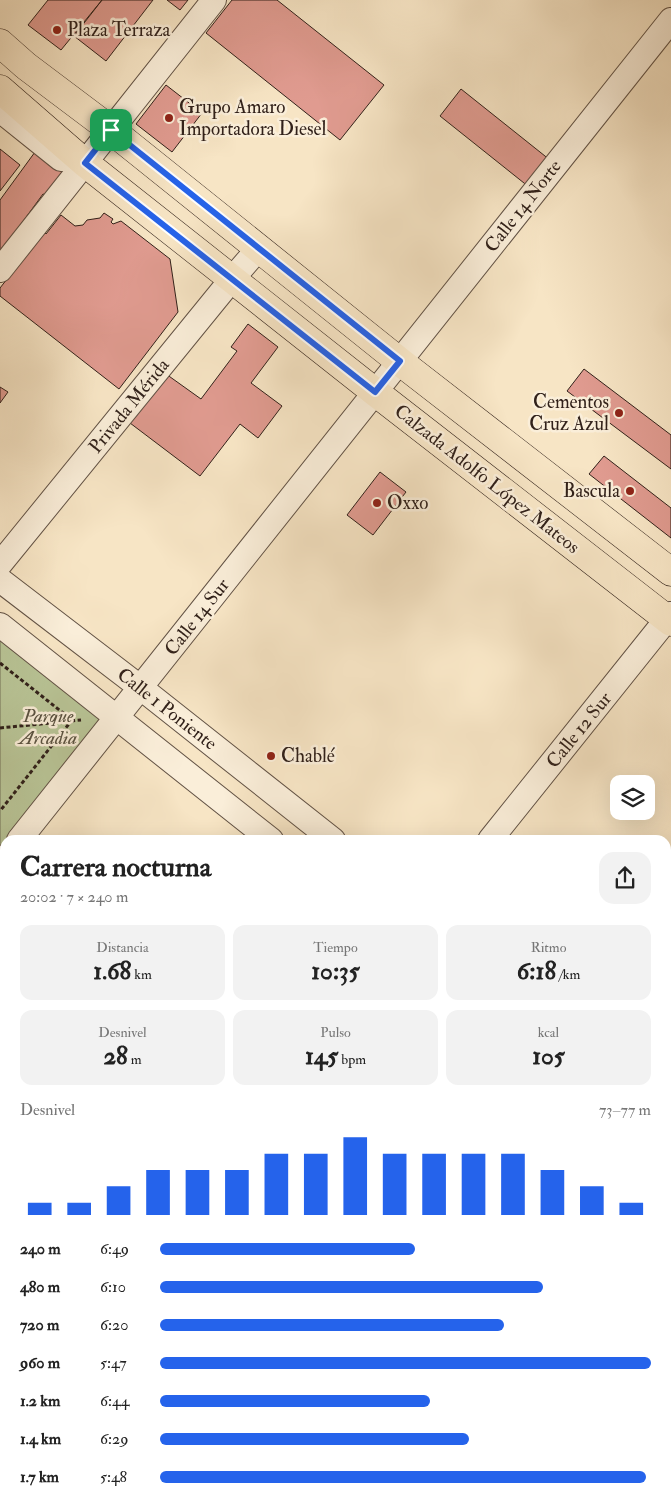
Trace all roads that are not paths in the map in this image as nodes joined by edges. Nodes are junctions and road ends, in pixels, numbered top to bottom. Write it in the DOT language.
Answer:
graph roads {
  1 [pos="214,0"];
  2 [pos="671,20"];
  3 [pos="0,43"];
  4 [pos="0,89"];
  5 [pos="0,110"];
  6 [pos="111,130"];
  7 [pos="81,167"];
  8 [pos="259,248"];
  9 [pos="0,270"];
  10 [pos="232,279"];
  11 [pos="400,361"];
  12 [pos="375,392"];
  13 [pos="0,564"];
  14 [pos="671,572"];
  15 [pos="0,580"];
  16 [pos="670,618"];
  17 [pos="0,625"];
  18 [pos="141,688"];
  19 [pos="117,718"];
  20 [pos="22,835"];
  21 [pos="265,835"];
  22 [pos="327,835"];
  23 [pos="494,835"];
  1 -- 6 [label="street"];
  2 -- 11 [label="street, Calle 14 Norte"];
  3 -- 6 [label="main road, Calzada Adolfo López Mateos"];
  4 -- 7 [label="main road, Calzada Adolfo López Mateos"];
  5 -- 7 [label="street"];
  6 -- 7 [label="street"];
  6 -- 8 [label="main road, Calzada Adolfo López Mateos"];
  7 -- 9 [label="street"];
  7 -- 10 [label="main road, Calzada Adolfo López Mateos"];
  8 -- 10 [label="street, Privada Mérida"];
  8 -- 11 [label="main road, Calzada Adolfo López Mateos"];
  10 -- 12 [label="main road, Calzada Adolfo López Mateos"];
  10 -- 13 [label="street, Privada Mérida"];
  11 -- 12 [label="street, Calle 14 Norte"];
  11 -- 14 [label="main road, Calzada Adolfo López Mateos"];
  12 -- 16 [label="main road, Calzada Adolfo López Mateos"];
  12 -- 18 [label="street, Calle 14 Sur"];
  15 -- 18 [label="street, Calle 1 Poniente"];
  16 -- 23 [label="street, Calle 12 Sur"];
  17 -- 19 [label="street, Calle 1 Poniente"];
  18 -- 19 [label="street, Calle 14 Sur"];
  18 -- 22 [label="street, Calle 1 Poniente"];
  19 -- 20 [label="street, Calle 14 Sur"];
  19 -- 21 [label="street, Calle 1 Poniente"];
}
